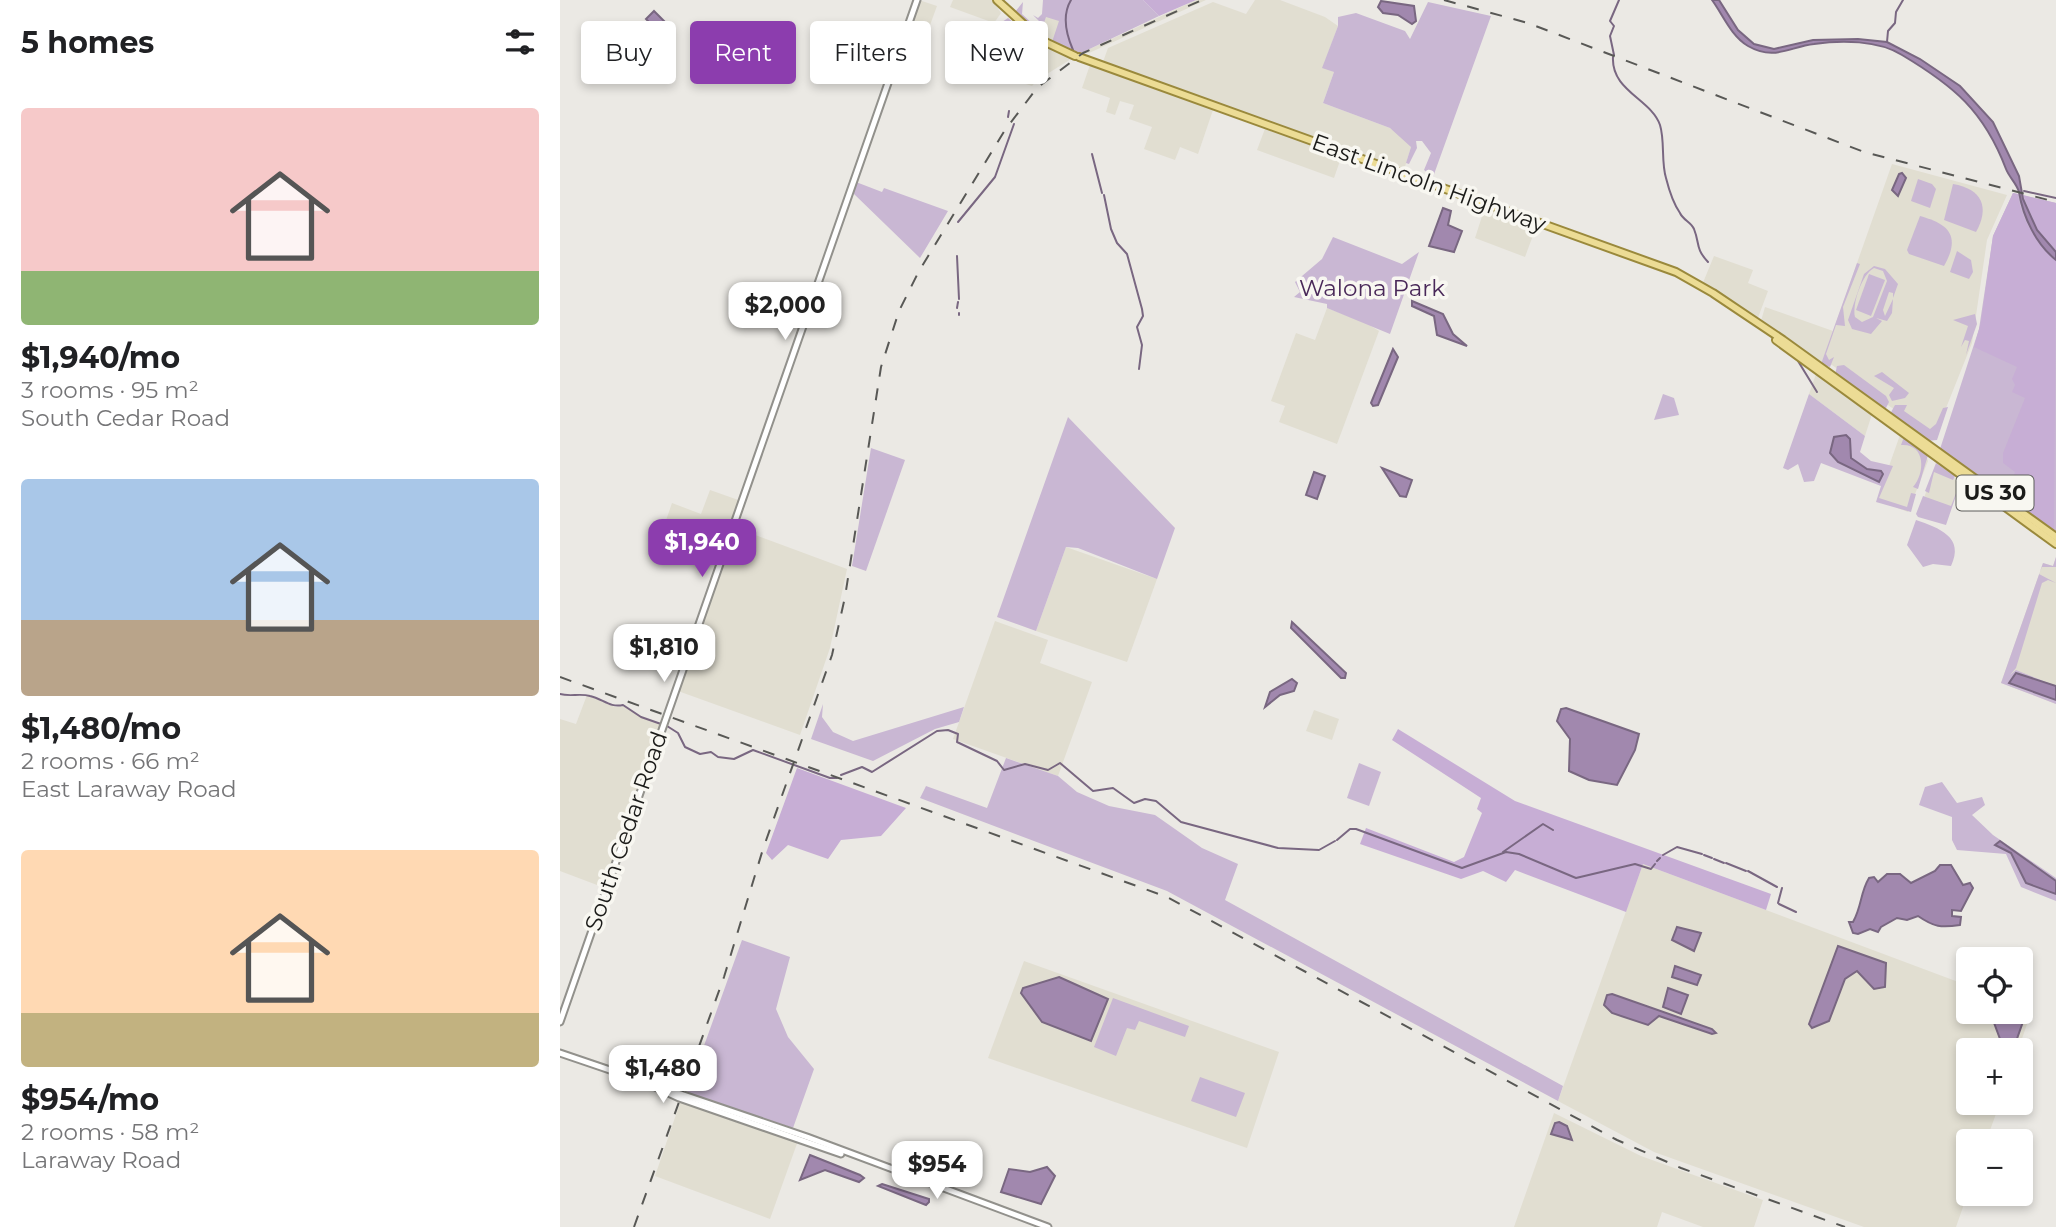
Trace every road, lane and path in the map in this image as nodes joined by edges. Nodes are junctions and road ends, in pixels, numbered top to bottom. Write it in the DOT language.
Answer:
graph roads {
  1 [pos="997,0"];
  2 [pos="915,2"];
  3 [pos="1935,453"];
  4 [pos="2056,537"];
  5 [pos="2056,544"];
  6 [pos="560,1022"];
  7 [pos="560,1053"];
  8 [pos="1048,1227"];
  1 -- 3 [label="main road, East Lincoln Highway / US 30"];
  2 -- 6 [label="main road, South Cedar Road"];
  3 -- 4 [label="main road, US 30"];
  3 -- 5 [label="main road, US 30"];
  7 -- 8 [label="main road"];
}
